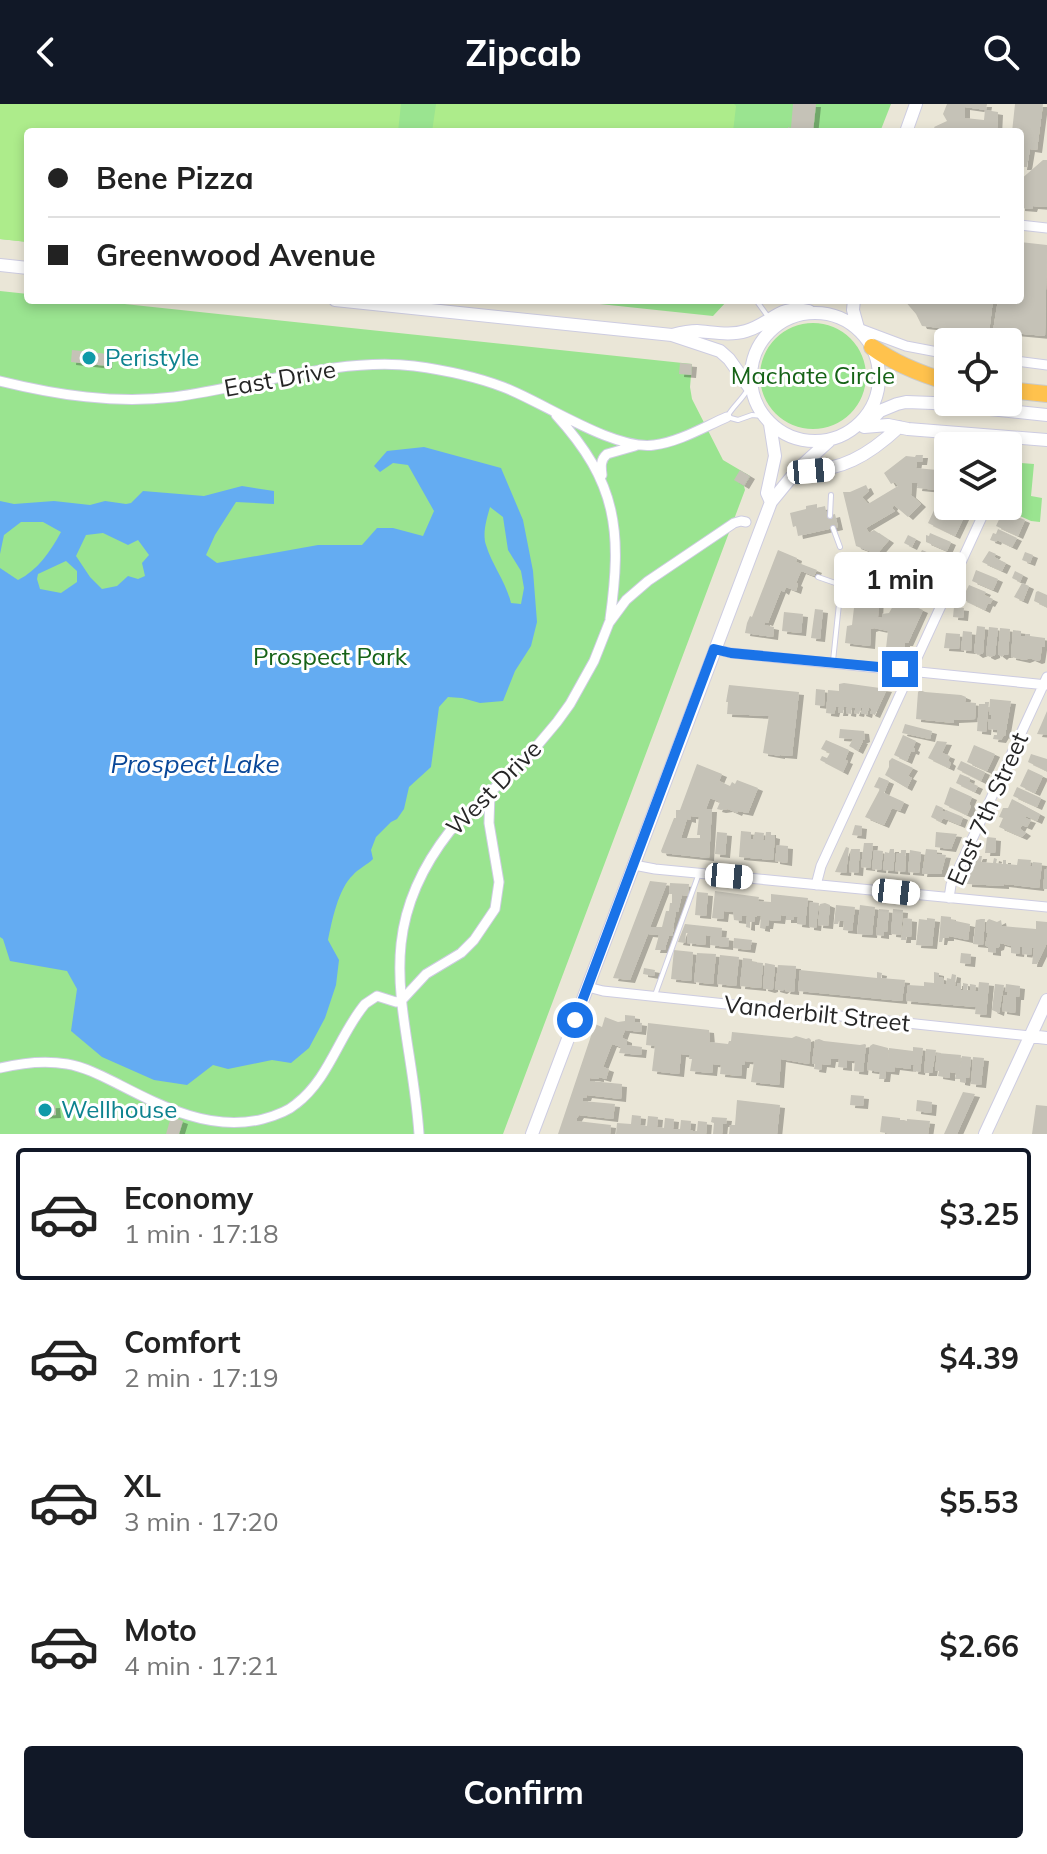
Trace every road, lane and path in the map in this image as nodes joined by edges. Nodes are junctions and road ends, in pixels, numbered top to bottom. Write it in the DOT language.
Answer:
graph roads {
  1 [pos="916,104"];
  2 [pos="907,128"];
  3 [pos="1024,225"];
  4 [pos="1047,228"];
  5 [pos="0,265"];
  6 [pos="24,268"];
  7 [pos="374,304"];
  8 [pos="759,304"];
  9 [pos="820,304"];
  10 [pos="854,304"];
  11 [pos="809,311"];
  12 [pos="770,320"];
  13 [pos="858,328"];
  14 [pos="672,335"];
  15 [pos="872,347"];
  16 [pos="934,351"];
  17 [pos="1022,362"];
  18 [pos="1047,365"];
  19 [pos="934,377"];
  20 [pos="0,381"];
  21 [pos="749,387"];
  22 [pos="1022,391"];
  23 [pos="1047,394"];
  24 [pos="553,411"];
  25 [pos="1047,415"];
  26 [pos="727,417"];
  27 [pos="766,420"];
  28 [pos="864,427"];
  29 [pos="899,427"];
  30 [pos="954,432"];
  31 [pos="850,433"];
  32 [pos="1022,438"];
  33 [pos="1047,440"];
  34 [pos="829,441"];
  35 [pos="638,445"];
  36 [pos="798,469"];
  37 [pos="830,469"];
  38 [pos="605,486"];
  39 [pos="831,495"];
  40 [pos="771,502"];
  41 [pos="830,516"];
  42 [pos="981,520"];
  43 [pos="746,522"];
  44 [pos="760,528"];
  45 [pos="833,528"];
  46 [pos="840,547"];
  47 [pos="818,577"];
  48 [pos="609,623"];
  49 [pos="714,649"];
  50 [pos="833,663"];
  51 [pos="911,670"];
  52 [pos="1046,682"];
  53 [pos="490,792"];
  54 [pos="634,865"];
  55 [pos="699,873"];
  56 [pos="816,885"];
  57 [pos="949,898"];
  58 [pos="1047,907"];
  59 [pos="588,987"];
  60 [pos="654,997"];
  61 [pos="1047,1000"];
  62 [pos="401,1001"];
  63 [pos="1030,1036"];
  64 [pos="1047,1038"];
  65 [pos="0,1068"];
  66 [pos="419,1134"];
  67 [pos="532,1134"];
  68 [pos="985,1134"];
  1 -- 2 [label="main road"];
  3 -- 4 [label="street"];
  5 -- 6 [label="main road"];
  7 -- 14 [label="main road"];
  8 -- 12 [label="lane"];
  9 -- 11 [label="main road"];
  10 -- 13 [label="main road"];
  11 -- 12 [label="main road"];
  11 -- 13 [label="main road"];
  11 -- 21 [label="main road"];
  12 -- 14 [label="main road"];
  13 -- 15 [label="main road"];
  13 -- 16 [label="street"];
  14 -- 21 [label="main road"];
  15 -- 19 [label="highway"];
  15 -- 31 [label="main road"];
  17 -- 18 [label="street"];
  20 -- 24 [label="street, East Drive"];
  21 -- 26 [label="lane"];
  21 -- 27 [label="main road"];
  22 -- 23 [label="highway"];
  24 -- 35 [label="street, East Drive"];
  24 -- 38 [label="street, East Drive"];
  25 -- 28 [label="main road"];
  26 -- 27 [label="lane"];
  26 -- 35 [label="street, East Drive"];
  27 -- 34 [label="main road"];
  27 -- 40 [label="main road"];
  28 -- 29 [label="main road"];
  28 -- 31 [label="main road"];
  29 -- 30 [label="main road"];
  29 -- 37 [label="main road"];
  31 -- 34 [label="main road"];
  32 -- 33 [label="main road"];
  34 -- 36 [label="main road"];
  34 -- 37 [label="main road"];
  35 -- 38 [label="street, East Drive"];
  36 -- 37 [label="main road"];
  36 -- 40 [label="main road"];
  38 -- 48 [label="street, East Drive"];
  39 -- 41 [label="lane"];
  40 -- 44 [label="main road"];
  42 -- 51 [label="street"];
  43 -- 44 [label="lane"];
  43 -- 48 [label="street, West Drive"];
  44 -- 49 [label="main road"];
  45 -- 46 [label="lane"];
  47 -- 50 [label="lane"];
  48 -- 53 [label="street, West Drive"];
  49 -- 50 [label="street"];
  49 -- 54 [label="main road"];
  50 -- 51 [label="street"];
  51 -- 52 [label="street"];
  51 -- 56 [label="street"];
  52 -- 57 [label="street, East 7th Street"];
  53 -- 62 [label="street, West Drive"];
  53 -- 62 [label="street"];
  54 -- 55 [label="street"];
  54 -- 59 [label="main road"];
  55 -- 56 [label="street"];
  55 -- 60 [label="lane"];
  56 -- 57 [label="street"];
  57 -- 58 [label="street"];
  59 -- 60 [label="street, Vanderbilt Street"];
  59 -- 67 [label="main road"];
  60 -- 63 [label="street, Vanderbilt Street"];
  61 -- 63 [label="main road"];
  62 -- 65 [label="street"];
  62 -- 66 [label="street, West Drive"];
  63 -- 64 [label="main road, Vanderbilt Street"];
  63 -- 68 [label="main road"];
}
